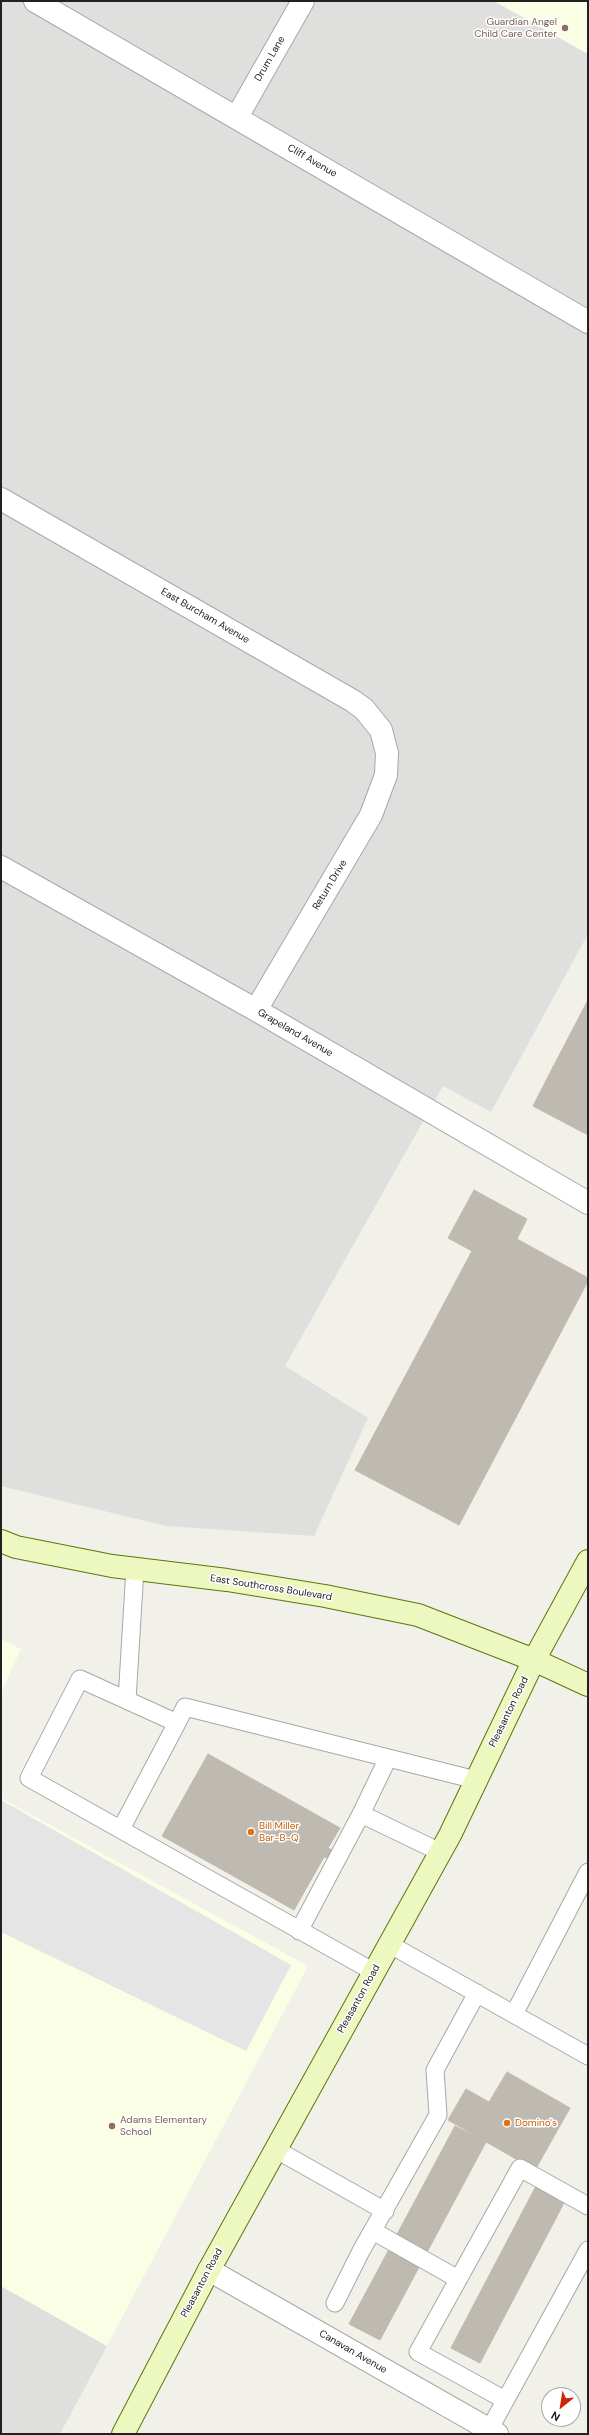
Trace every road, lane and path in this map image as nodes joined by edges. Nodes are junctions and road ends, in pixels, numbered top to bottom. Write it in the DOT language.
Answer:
graph roads {
  1 [pos="35,1"];
  2 [pos="303,1"];
  3 [pos="237,117"];
  4 [pos="588,322"];
  5 [pos="1,499"];
  6 [pos="387,753"];
  7 [pos="1,867"];
  8 [pos="256,1010"];
  9 [pos="588,1203"];
  10 [pos="1,1542"];
  11 [pos="588,1560"];
  12 [pos="135,1569"];
  13 [pos="534,1660"];
  14 [pos="588,1685"];
  15 [pos="126,1700"];
  16 [pos="177,1723"];
  17 [pos="388,1758"];
  18 [pos="476,1780"];
  19 [pos="361,1814"];
  20 [pos="121,1829"];
  21 [pos="440,1852"];
  22 [pos="588,1872"];
  23 [pos="299,1931"];
  24 [pos="389,1944"];
  25 [pos="374,1972"];
  26 [pos="477,1993"];
  27 [pos="514,2014"];
  28 [pos="588,2056"];
  29 [pos="275,2149"];
  30 [pos="588,2206"];
  31 [pos="384,2211"];
  32 [pos="373,2231"];
  33 [pos="588,2250"];
  34 [pos="209,2270"];
  35 [pos="458,2279"];
  36 [pos="335,2303"];
  37 [pos="505,2400"];
  38 [pos="493,2432"];
  39 [pos="123,2434"];
  1 -- 3 [label="street, Cliff Avenue"];
  2 -- 3 [label="street, Drum Lane"];
  3 -- 4 [label="street, Cliff Avenue"];
  5 -- 6 [label="street, East Burcham Avenue"];
  6 -- 8 [label="street, Return Drive"];
  7 -- 8 [label="street, Grapeland Avenue"];
  8 -- 9 [label="street, Grapeland Avenue"];
  10 -- 12 [label="main road, East Southcross Boulevard"];
  11 -- 13 [label="main road, Pleasanton Road"];
  12 -- 13 [label="main road, East Southcross Boulevard"];
  12 -- 15 [label="lane"];
  13 -- 14 [label="main road, East Southcross Boulevard"];
  13 -- 18 [label="main road, Pleasanton Road"];
  15 -- 16 [label="lane"];
  15 -- 20 [label="lane"];
  16 -- 17 [label="lane"];
  16 -- 20 [label="lane"];
  17 -- 18 [label="lane"];
  17 -- 19 [label="lane"];
  18 -- 21 [label="main road, Pleasanton Road"];
  19 -- 21 [label="lane"];
  19 -- 23 [label="lane"];
  20 -- 23 [label="lane"];
  21 -- 24 [label="main road, Pleasanton Road"];
  22 -- 27 [label="lane"];
  23 -- 25 [label="lane"];
  24 -- 25 [label="main road, Pleasanton Road"];
  24 -- 26 [label="lane"];
  25 -- 29 [label="main road, Pleasanton Road"];
  26 -- 27 [label="lane"];
  26 -- 31 [label="lane"];
  27 -- 28 [label="lane"];
  29 -- 31 [label="lane"];
  29 -- 34 [label="main road, Pleasanton Road"];
  30 -- 35 [label="lane"];
  31 -- 32 [label="lane"];
  32 -- 35 [label="lane"];
  32 -- 36 [label="lane"];
  33 -- 37 [label="lane"];
  34 -- 38 [label="street, Canavan Avenue"];
  34 -- 39 [label="main road, Pleasanton Road"];
  35 -- 37 [label="lane"];
  37 -- 38 [label="lane"];
}
